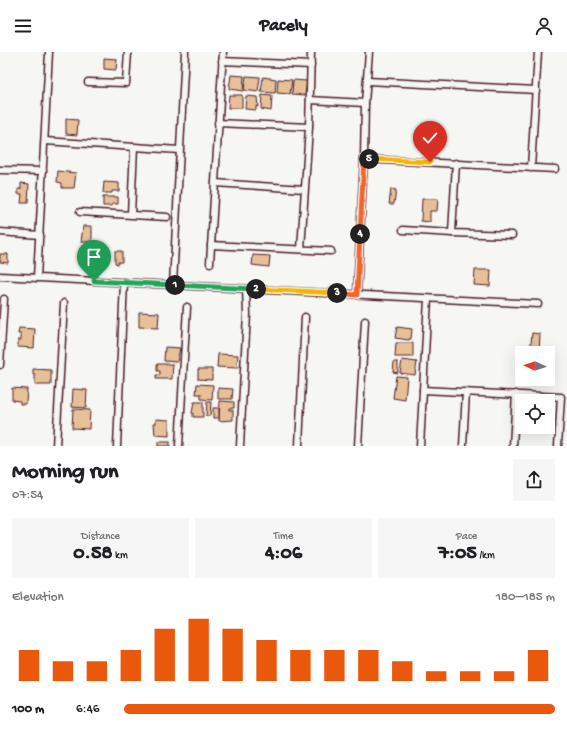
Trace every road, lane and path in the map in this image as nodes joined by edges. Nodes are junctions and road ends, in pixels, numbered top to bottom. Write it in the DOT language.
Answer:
graph roads {
  1 [pos="49,52"];
  2 [pos="128,52"];
  3 [pos="184,52"];
  4 [pos="223,52"];
  5 [pos="312,52"];
  6 [pos="369,52"];
  7 [pos="538,52"];
  8 [pos="222,61"];
  9 [pos="311,65"];
  10 [pos="368,81"];
  11 [pos="88,82"];
  12 [pos="536,90"];
  13 [pos="310,100"];
  14 [pos="365,103"];
  15 [pos="218,123"];
  16 [pos="309,127"];
  17 [pos="44,141"];
  18 [pos="134,147"];
  19 [pos="179,150"];
  20 [pos="364,159"];
  21 [pos="456,163"];
  22 [pos="531,168"];
  23 [pos="555,169"];
  24 [pos="0,170"];
  25 [pos="43,172"];
  26 [pos="215,183"];
  27 [pos="304,189"];
  28 [pos="80,212"];
  29 [pos="132,214"];
  30 [pos="167,217"];
  31 [pos="403,230"];
  32 [pos="0,232"];
  33 [pos="452,234"];
  34 [pos="40,235"];
  35 [pos="512,235"];
  36 [pos="211,245"];
  37 [pos="301,249"];
  38 [pos="331,251"];
  39 [pos="210,263"];
  40 [pos="0,276"];
  41 [pos="37,278"];
  42 [pos="124,282"];
  43 [pos="173,284"];
  44 [pos="246,289"];
  45 [pos="357,295"];
  46 [pos="4,299"];
  47 [pos="428,300"];
  48 [pos="64,303"];
  49 [pos="538,304"];
  50 [pos="187,307"];
  51 [pos="305,317"];
  52 [pos="364,321"];
  53 [pos="0,364"];
  54 [pos="423,390"];
  55 [pos="466,392"];
  56 [pos="516,394"];
  57 [pos="555,397"];
  58 [pos="515,411"];
  59 [pos="56,446"];
  60 [pos="117,446"];
  61 [pos="179,446"];
  62 [pos="240,446"];
  63 [pos="299,446"];
  64 [pos="358,446"];
  65 [pos="420,446"];
  66 [pos="463,446"];
  67 [pos="513,446"];
  68 [pos="558,446"];
  1 -- 17 [label="street"];
  2 -- 11 [label="street"];
  3 -- 19 [label="street"];
  4 -- 8 [label="street"];
  5 -- 9 [label="street"];
  6 -- 10 [label="street"];
  7 -- 12 [label="street"];
  8 -- 9 [label="street"];
  8 -- 15 [label="street"];
  9 -- 13 [label="street"];
  10 -- 12 [label="street"];
  10 -- 14 [label="street"];
  12 -- 22 [label="street"];
  13 -- 14 [label="street"];
  13 -- 16 [label="street"];
  14 -- 20 [label="street"];
  15 -- 16 [label="street"];
  15 -- 26 [label="street"];
  16 -- 27 [label="street"];
  17 -- 18 [label="street"];
  17 -- 25 [label="street"];
  18 -- 19 [label="street"];
  18 -- 29 [label="street"];
  19 -- 43 [label="street"];
  20 -- 21 [label="street"];
  20 -- 45 [label="street"];
  21 -- 22 [label="street"];
  21 -- 33 [label="street"];
  22 -- 23 [label="street"];
  24 -- 25 [label="street"];
  25 -- 34 [label="street"];
  26 -- 27 [label="street"];
  26 -- 36 [label="street"];
  27 -- 37 [label="street"];
  28 -- 29 [label="street"];
  29 -- 30 [label="street"];
  31 -- 33 [label="street"];
  32 -- 34 [label="street"];
  33 -- 35 [label="street"];
  34 -- 41 [label="street"];
  36 -- 37 [label="street"];
  36 -- 39 [label="street"];
  37 -- 38 [label="street"];
  40 -- 41 [label="street"];
  41 -- 42 [label="street"];
  42 -- 43 [label="street"];
  42 -- 60 [label="street"];
  43 -- 44 [label="street"];
  44 -- 45 [label="street"];
  44 -- 62 [label="street"];
  45 -- 47 [label="street"];
  46 -- 53 [label="street"];
  47 -- 49 [label="street"];
  47 -- 54 [label="street"];
  48 -- 59 [label="street"];
  50 -- 61 [label="street"];
  51 -- 63 [label="street"];
  52 -- 64 [label="street"];
  54 -- 55 [label="street"];
  54 -- 65 [label="street"];
  55 -- 56 [label="street"];
  55 -- 66 [label="street"];
  57 -- 68 [label="street"];
  58 -- 67 [label="street"];
}
